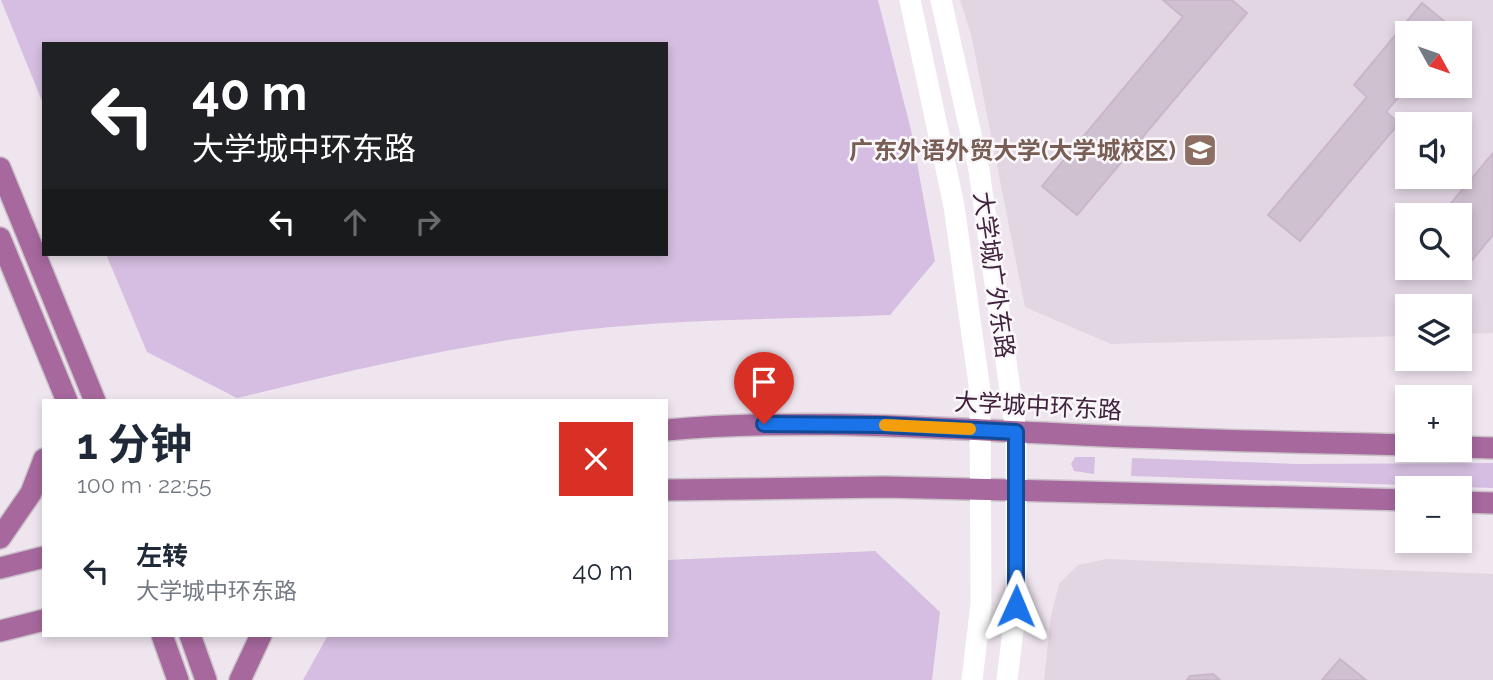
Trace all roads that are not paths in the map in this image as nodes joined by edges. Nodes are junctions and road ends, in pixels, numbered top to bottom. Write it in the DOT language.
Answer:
graph roads {
  1 [pos="910,0"];
  2 [pos="941,0"];
  3 [pos="0,168"];
  4 [pos="0,238"];
  5 [pos="46,352"];
  6 [pos="51,399"];
  7 [pos="65,399"];
  8 [pos="94,399"];
  9 [pos="668,430"];
  10 [pos="981,430"];
  11 [pos="1016,432"];
  12 [pos="1395,445"];
  13 [pos="1472,447"];
  14 [pos="1493,448"];
  15 [pos="42,465"];
  16 [pos="982,488"];
  17 [pos="1017,489"];
  18 [pos="668,490"];
  19 [pos="1395,500"];
  20 [pos="1472,502"];
  21 [pos="1493,503"];
  22 [pos="0,538"];
  23 [pos="42,558"];
  24 [pos="0,568"];
  25 [pos="42,620"];
  26 [pos="0,631"];
  27 [pos="163,637"];
  28 [pos="191,637"];
  29 [pos="260,637"];
  30 [pos="178,680"];
  31 [pos="206,680"];
  32 [pos="240,680"];
  33 [pos="972,680"];
  34 [pos="1007,680"];
  1 -- 10 [label="street, 大学城广外东路"];
  2 -- 11 [label="street, 大学城广外东路"];
  3 -- 8 [label="main road"];
  4 -- 5 [label="main road"];
  5 -- 6 [label="main road"];
  5 -- 7 [label="main road"];
  9 -- 10 [label="main road, 大学城中环东路"];
  10 -- 11 [label="main road, 大学城中环东路"];
  10 -- 16 [label="street, 大学城广外东路"];
  11 -- 12 [label="main road, 大学城中环东路"];
  11 -- 17 [label="street, 大学城广外东路"];
  13 -- 14 [label="main road"];
  15 -- 22 [label="main road"];
  16 -- 17 [label="main road"];
  16 -- 18 [label="main road"];
  16 -- 33 [label="street, 大学城广外东路"];
  17 -- 19 [label="main road"];
  17 -- 34 [label="street, 大学城广外东路"];
  20 -- 21 [label="main road"];
  23 -- 24 [label="main road"];
  25 -- 26 [label="main road"];
  27 -- 30 [label="main road"];
  28 -- 31 [label="main road"];
  29 -- 32 [label="main road"];
}
